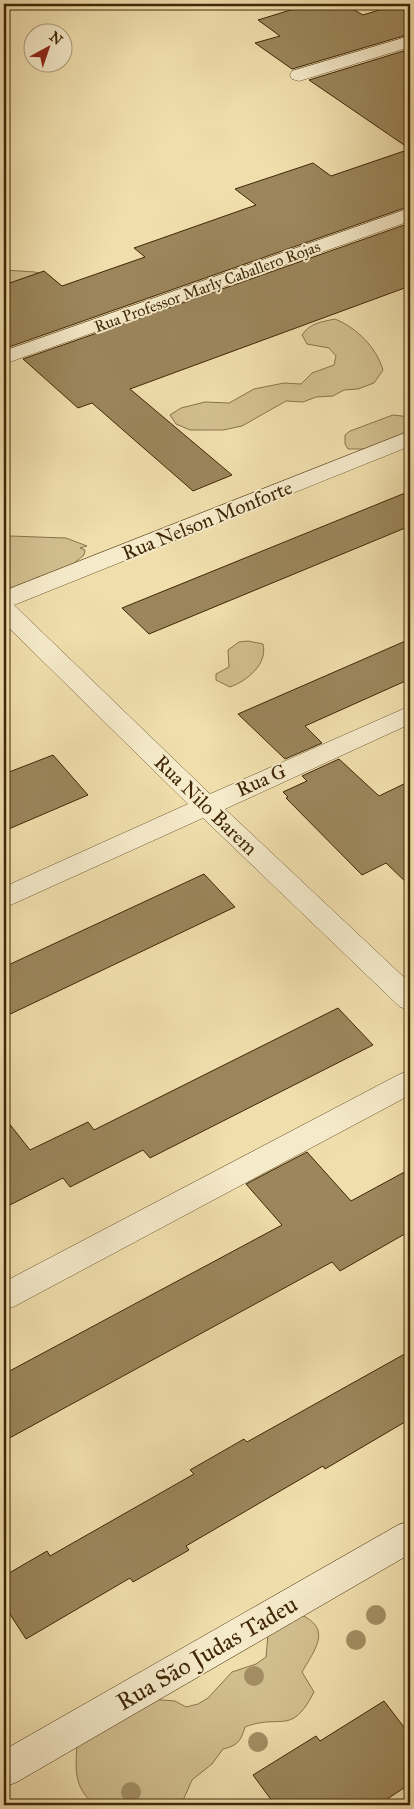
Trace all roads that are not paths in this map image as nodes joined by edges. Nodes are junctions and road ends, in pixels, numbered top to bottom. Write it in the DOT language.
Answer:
graph roads {
  1 [pos="410,41"];
  2 [pos="299,75"];
  3 [pos="410,214"];
  4 [pos="4,358"];
  5 [pos="410,438"];
  6 [pos="4,600"];
  7 [pos="4,608"];
  8 [pos="410,714"];
  9 [pos="205,805"];
  10 [pos="4,898"];
  11 [pos="410,1000"];
  12 [pos="410,1082"];
  13 [pos="4,1297"];
  14 [pos="410,1536"];
  15 [pos="4,1770"];
  1 -- 2 [label="street"];
  3 -- 4 [label="street, Rua Professor Marly Caballero Rojas"];
  5 -- 6 [label="street, Rua Nelson Monforte"];
  7 -- 9 [label="street, Rua Nilo Barem"];
  8 -- 9 [label="street, Rua G"];
  9 -- 10 [label="street, Rua G"];
  9 -- 11 [label="street, Rua Nilo Barem"];
  12 -- 13 [label="street"];
  14 -- 15 [label="street, Rua São Judas Tadeu"];
}
